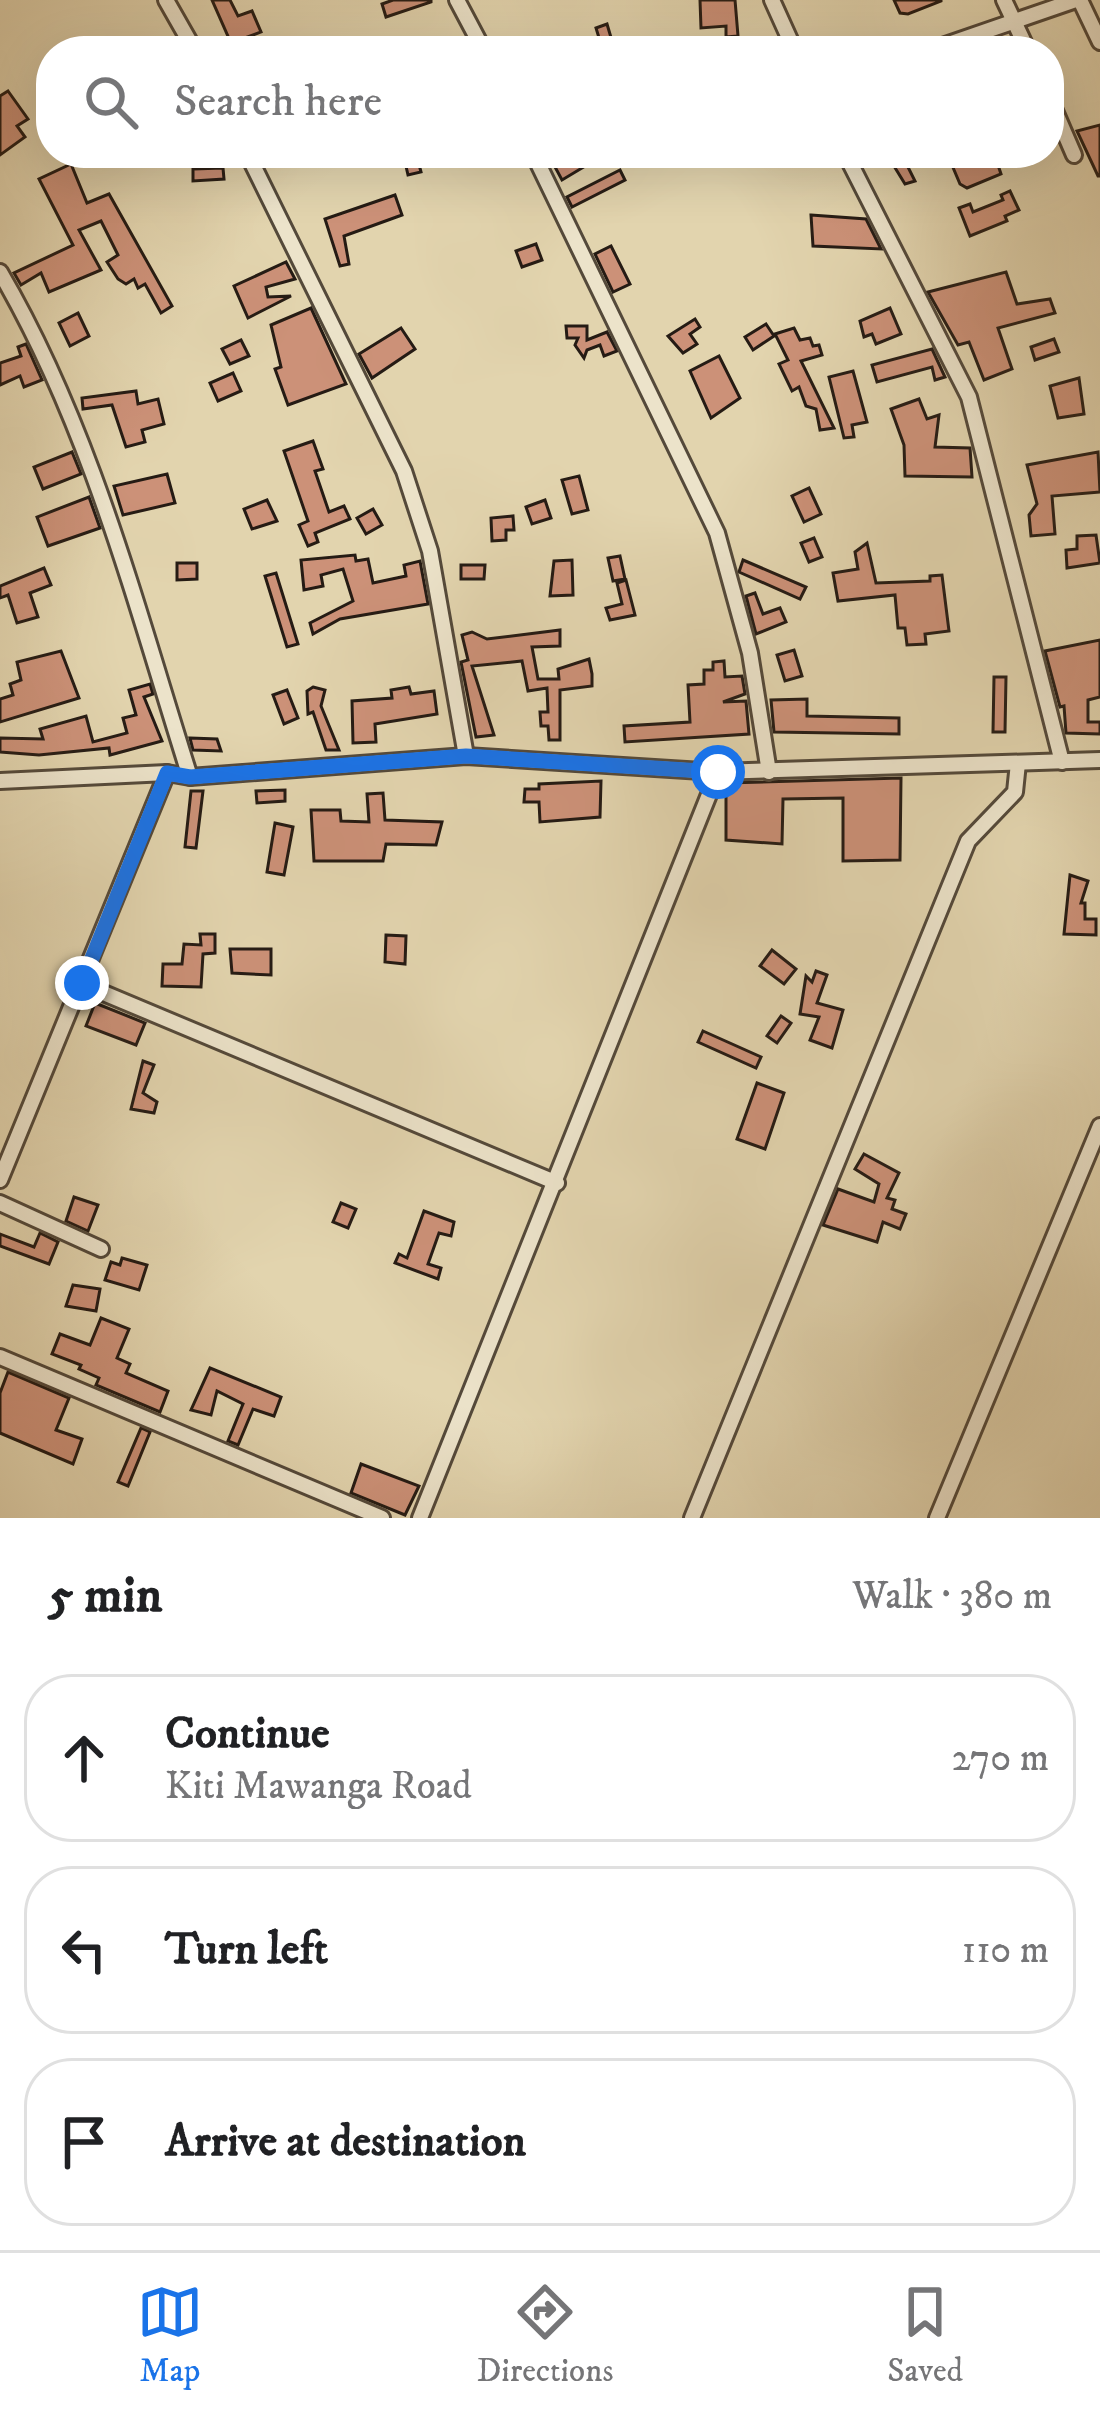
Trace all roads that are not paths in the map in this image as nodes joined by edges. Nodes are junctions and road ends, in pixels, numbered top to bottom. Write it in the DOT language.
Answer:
graph roads {
  1 [pos="166,0"];
  2 [pos="457,0"];
  3 [pos="772,0"];
  4 [pos="1004,0"];
  5 [pos="1078,0"];
  6 [pos="1014,20"];
  7 [pos="186,36"];
  8 [pos="476,36"];
  9 [pos="788,36"];
  10 [pos="970,36"];
  11 [pos="1021,36"];
  12 [pos="1100,42"];
  13 [pos="1064,132"];
  14 [pos="1074,155"];
  15 [pos="254,168"];
  16 [pos="540,168"];
  17 [pos="853,168"];
  18 [pos="0,272"];
  19 [pos="466,756"];
  20 [pos="1100,760"];
  21 [pos="1062,762"];
  22 [pos="1018,764"];
  23 [pos="718,772"];
  24 [pos="769,772"];
  25 [pos="167,773"];
  26 [pos="190,777"];
  27 [pos="0,781"];
  28 [pos="82,983"];
  29 [pos="1100,1126"];
  30 [pos="0,1180"];
  31 [pos="557,1184"];
  32 [pos="0,1203"];
  33 [pos="101,1249"];
  34 [pos="0,1357"];
  35 [pos="382,1518"];
  36 [pos="420,1518"];
  37 [pos="692,1518"];
  38 [pos="937,1518"];
  1 -- 7 [label="street"];
  2 -- 8 [label="street"];
  3 -- 9 [label="street"];
  4 -- 6 [label="street"];
  5 -- 6 [label="street"];
  5 -- 12 [label="street"];
  6 -- 10 [label="street"];
  6 -- 11 [label="street"];
  13 -- 14 [label="street"];
  15 -- 19 [label="street"];
  16 -- 24 [label="street"];
  17 -- 21 [label="street"];
  18 -- 26 [label="street"];
  19 -- 23 [label="street"];
  19 -- 26 [label="street"];
  20 -- 21 [label="street"];
  21 -- 22 [label="street"];
  22 -- 24 [label="street"];
  22 -- 37 [label="street"];
  23 -- 24 [label="street"];
  23 -- 31 [label="street"];
  25 -- 26 [label="street"];
  25 -- 27 [label="street"];
  25 -- 28 [label="street"];
  28 -- 30 [label="street"];
  28 -- 31 [label="street"];
  29 -- 38 [label="street"];
  31 -- 36 [label="street"];
  32 -- 33 [label="street"];
  34 -- 35 [label="street"];
}
